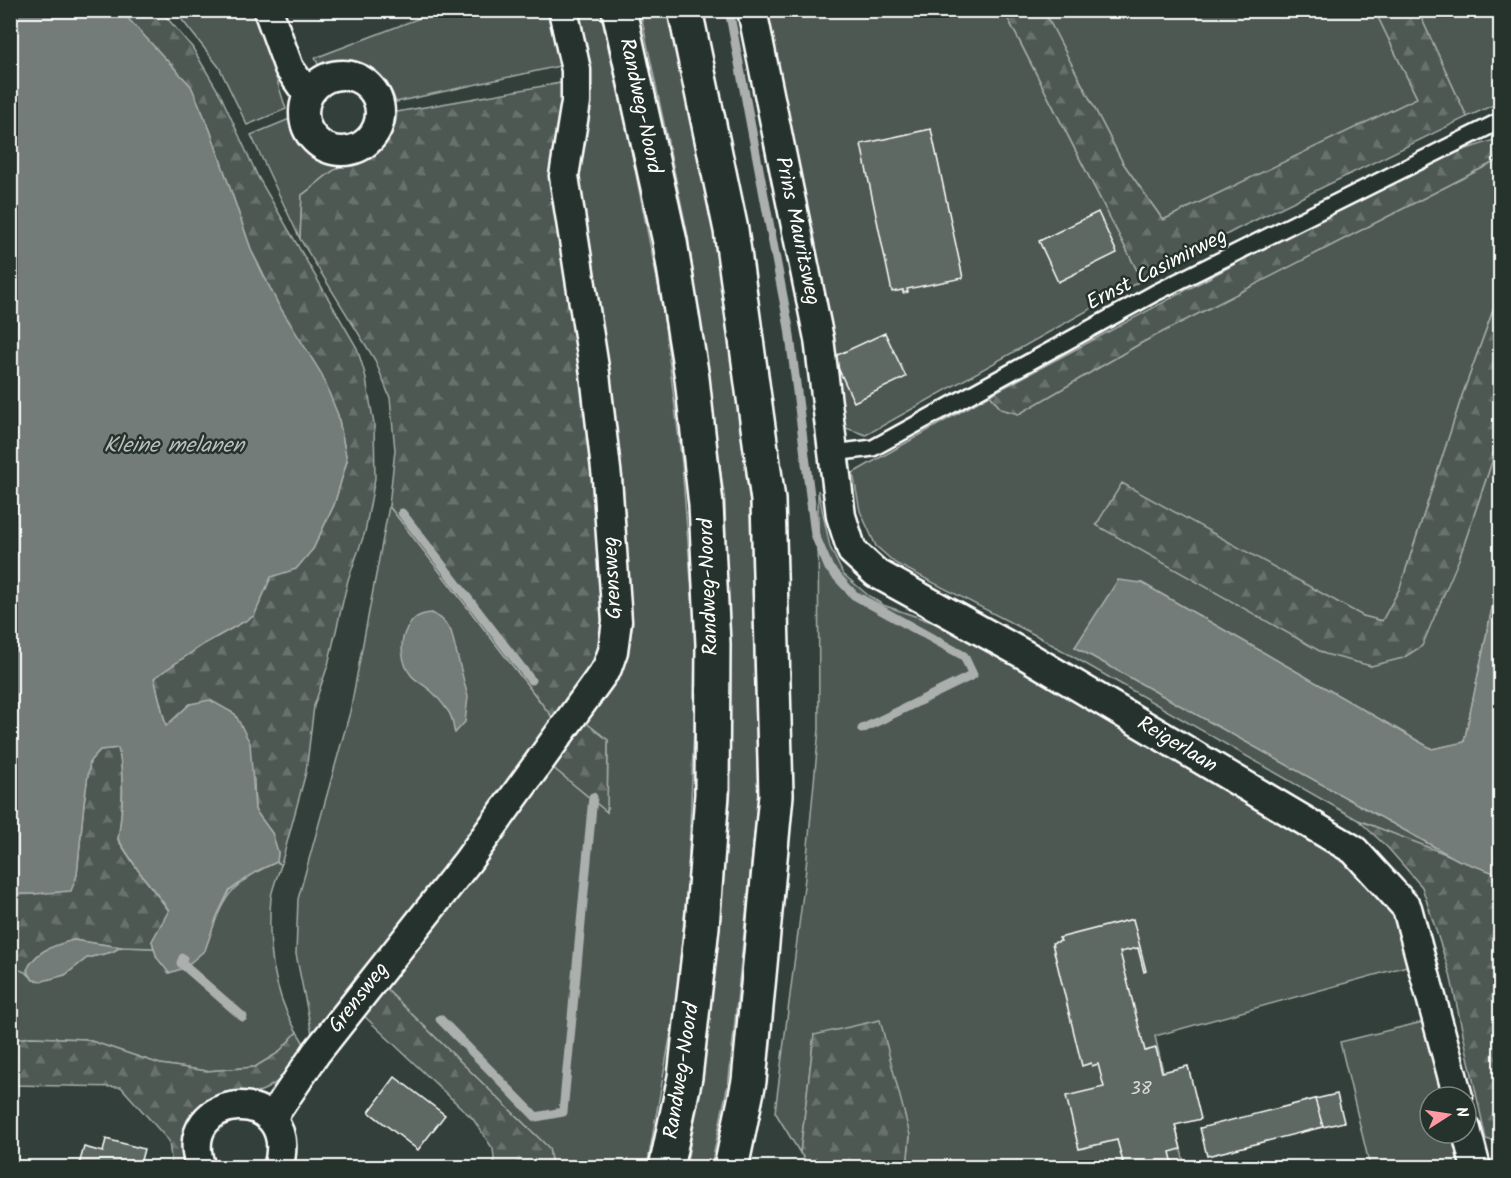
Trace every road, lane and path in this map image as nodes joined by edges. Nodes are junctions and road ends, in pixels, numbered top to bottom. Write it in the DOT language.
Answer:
graph roads {
  1 [pos="268,10"];
  2 [pos="564,10"];
  3 [pos="619,10"];
  4 [pos="685,10"];
  5 [pos="752,10"];
  6 [pos="308,95"];
  7 [pos="1500,121"];
  8 [pos="834,453"];
  9 [pos="1455,1085"];
  10 [pos="272,1119"];
  11 [pos="1470,1145"];
  12 [pos="201,1167"];
  13 [pos="278,1167"];
  14 [pos="666,1167"];
  15 [pos="731,1167"];
  16 [pos="1476,1167"];
  1 -- 6 [label="street"];
  2 -- 10 [label="street, Grensweg"];
  3 -- 14 [label="main road, Randweg-Noord"];
  4 -- 15 [label="main road"];
  5 -- 8 [label="street, Prins Mauritsweg"];
  7 -- 8 [label="lane, Ernst Casimirweg"];
  8 -- 9 [label="street, Reigerlaan"];
  10 -- 12 [label="street"];
  10 -- 13 [label="street"];
  11 -- 16 [label="street"];
}
